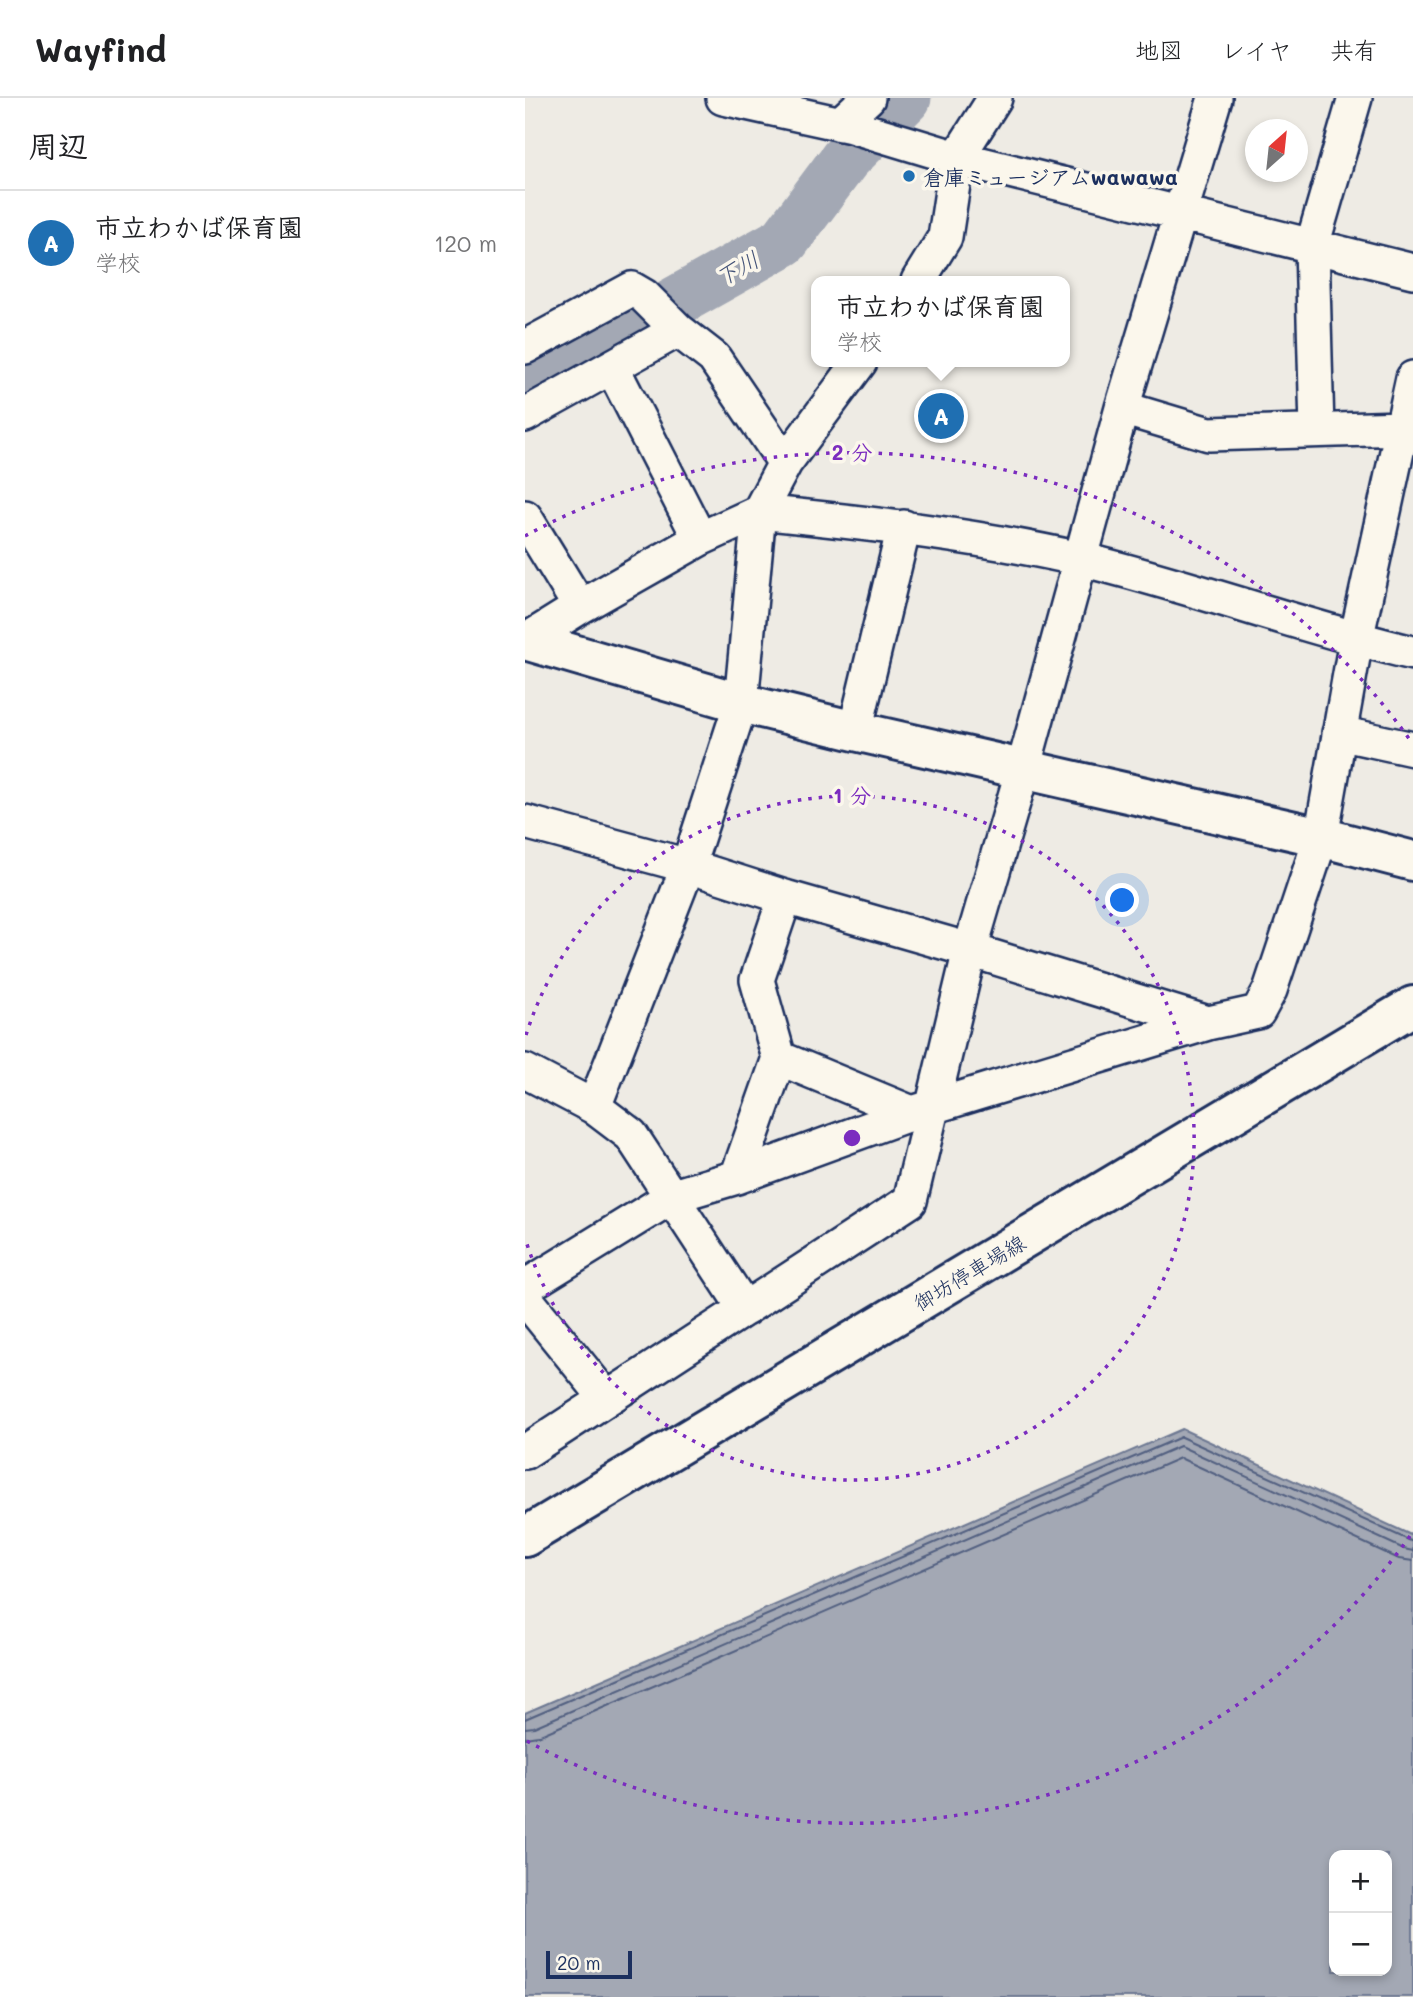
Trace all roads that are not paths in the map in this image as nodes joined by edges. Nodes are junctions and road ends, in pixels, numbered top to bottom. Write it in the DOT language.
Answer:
graph roads {
  1 [pos="723,98"];
  2 [pos="868,98"];
  3 [pos="995,98"];
  4 [pos="1215,98"];
  5 [pos="1355,98"];
  6 [pos="758,102"];
  7 [pos="846,125"];
  8 [pos="957,158"];
  9 [pos="1179,214"];
  10 [pos="1312,246"];
  11 [pos="1413,271"];
  12 [pos="921,276"];
  13 [pos="675,326"];
  14 [pos="525,348"];
  15 [pos="612,367"];
  16 [pos="856,367"];
  17 [pos="1413,378"];
  18 [pos="1122,408"];
  19 [pos="525,415"];
  20 [pos="1403,428"];
  21 [pos="1317,430"];
  22 [pos="785,463"];
  23 [pos="1400,500"];
  24 [pos="759,512"];
  25 [pos="525,517"];
  26 [pos="904,527"];
  27 [pos="700,539"];
  28 [pos="1080,559"];
  29 [pos="580,607"];
  30 [pos="526,640"];
  31 [pos="1356,640"];
  32 [pos="1413,653"];
  33 [pos="741,703"];
  34 [pos="855,732"];
  35 [pos="1339,733"];
  36 [pos="1413,750"];
  37 [pos="1023,769"];
  38 [pos="525,822"];
  39 [pos="1321,837"];
  40 [pos="1413,861"];
  41 [pos="688,866"];
  42 [pos="785,897"];
  43 [pos="970,950"];
  44 [pos="1413,1006"];
  45 [pos="1207,1023"];
  46 [pos="779,1058"];
  47 [pos="525,1071"];
  48 [pos="594,1107"];
  49 [pos="922,1110"];
  50 [pos="737,1177"];
  51 [pos="673,1196"];
  52 [pos="525,1287"];
  53 [pos="525,1298"];
  54 [pos="745,1309"];
  55 [pos="606,1398"];
  56 [pos="525,1452"];
  57 [pos="525,1537"];
  1 -- 6 [label="street"];
  2 -- 7 [label="street"];
  3 -- 8 [label="street"];
  4 -- 9 [label="street"];
  5 -- 10 [label="street"];
  6 -- 7 [label="street"];
  7 -- 8 [label="street"];
  8 -- 9 [label="street"];
  8 -- 12 [label="street"];
  9 -- 10 [label="street"];
  9 -- 18 [label="street"];
  10 -- 11 [label="street"];
  10 -- 21 [label="street"];
  13 -- 14 [label="street"];
  13 -- 15 [label="street"];
  13 -- 22 [label="street"];
  15 -- 19 [label="street"];
  15 -- 27 [label="street"];
  16 -- 22 [label="street"];
  17 -- 20 [label="street"];
  18 -- 21 [label="street"];
  18 -- 28 [label="street"];
  20 -- 21 [label="street"];
  20 -- 23 [label="street"];
  22 -- 24 [label="street"];
  23 -- 31 [label="street"];
  24 -- 26 [label="street"];
  24 -- 27 [label="street"];
  24 -- 33 [label="street"];
  25 -- 29 [label="street"];
  26 -- 28 [label="street"];
  26 -- 34 [label="street"];
  27 -- 29 [label="street"];
  28 -- 31 [label="street"];
  28 -- 37 [label="street"];
  29 -- 30 [label="street"];
  30 -- 33 [label="main road"];
  31 -- 32 [label="street"];
  31 -- 35 [label="street"];
  33 -- 34 [label="main road"];
  33 -- 41 [label="street"];
  34 -- 37 [label="main road"];
  35 -- 36 [label="street"];
  35 -- 39 [label="street"];
  37 -- 39 [label="main road"];
  37 -- 43 [label="street"];
  38 -- 41 [label="street"];
  39 -- 40 [label="main road"];
  39 -- 45 [label="street"];
  41 -- 42 [label="street"];
  41 -- 48 [label="street"];
  42 -- 43 [label="street"];
  42 -- 46 [label="street"];
  43 -- 45 [label="street"];
  43 -- 49 [label="street"];
  44 -- 57 [label="main road, 御坊停車場線"];
  45 -- 49 [label="street"];
  46 -- 49 [label="street"];
  46 -- 50 [label="street"];
  47 -- 48 [label="street"];
  48 -- 51 [label="street"];
  49 -- 50 [label="street"];
  49 -- 54 [label="street"];
  50 -- 51 [label="street"];
  51 -- 52 [label="street"];
  51 -- 54 [label="street"];
  53 -- 55 [label="street"];
  54 -- 55 [label="street"];
  55 -- 56 [label="street"];
}
